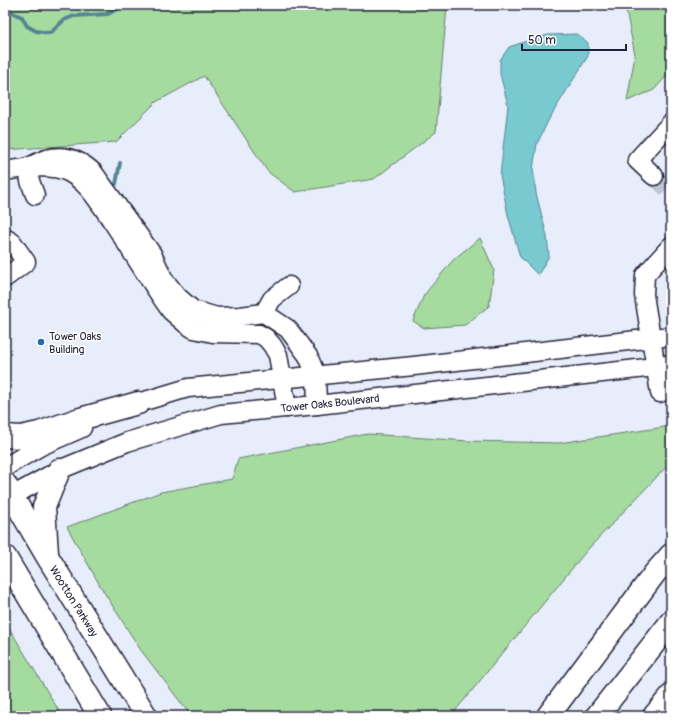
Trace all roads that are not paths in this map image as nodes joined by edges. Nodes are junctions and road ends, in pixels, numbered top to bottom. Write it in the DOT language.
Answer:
graph roads {
  1 [pos="671,123"];
  2 [pos="28,167"];
  3 [pos="5,170"];
  4 [pos="654,176"];
  5 [pos="35,195"];
  6 [pos="107,203"];
  7 [pos="5,238"];
  8 [pos="669,245"];
  9 [pos="5,278"];
  10 [pos="289,286"];
  11 [pos="264,313"];
  12 [pos="671,336"];
  13 [pos="651,339"];
  14 [pos="663,365"];
  15 [pos="316,375"];
  16 [pos="282,378"];
  17 [pos="660,394"];
  18 [pos="138,403"];
  19 [pos="318,405"];
  20 [pos="287,408"];
  21 [pos="5,436"];
  22 [pos="5,466"];
  23 [pos="59,470"];
  24 [pos="7,493"];
  25 [pos="671,555"];
  26 [pos="47,556"];
  27 [pos="5,558"];
  28 [pos="671,622"];
  29 [pos="671,696"];
  30 [pos="100,716"];
  31 [pos="146,716"];
  32 [pos="548,716"];
  33 [pos="597,716"];
  34 [pos="654,716"];
  1 -- 4 [label="street"];
  2 -- 3 [label="street"];
  2 -- 5 [label="street"];
  2 -- 6 [label="street"];
  6 -- 11 [label="street"];
  6 -- 16 [label="street"];
  7 -- 9 [label="street"];
  8 -- 13 [label="street"];
  10 -- 11 [label="street"];
  11 -- 15 [label="street"];
  12 -- 13 [label="street"];
  13 -- 14 [label="street"];
  13 -- 15 [label="street"];
  14 -- 17 [label="street"];
  14 -- 19 [label="street, Tower Oaks Boulevard"];
  15 -- 16 [label="street"];
  15 -- 19 [label="street"];
  16 -- 18 [label="street"];
  16 -- 20 [label="street"];
  18 -- 21 [label="main road"];
  18 -- 22 [label="street"];
  19 -- 20 [label="street, Tower Oaks Boulevard"];
  20 -- 23 [label="street, Tower Oaks Boulevard"];
  23 -- 24 [label="street, Tower Oaks Boulevard"];
  23 -- 26 [label="main road"];
  24 -- 26 [label="main road, Wootton Parkway"];
  25 -- 32 [label="main road"];
  26 -- 31 [label="main road, Wootton Parkway"];
  27 -- 30 [label="main road"];
  28 -- 33 [label="main road"];
  29 -- 34 [label="main road"];
}
